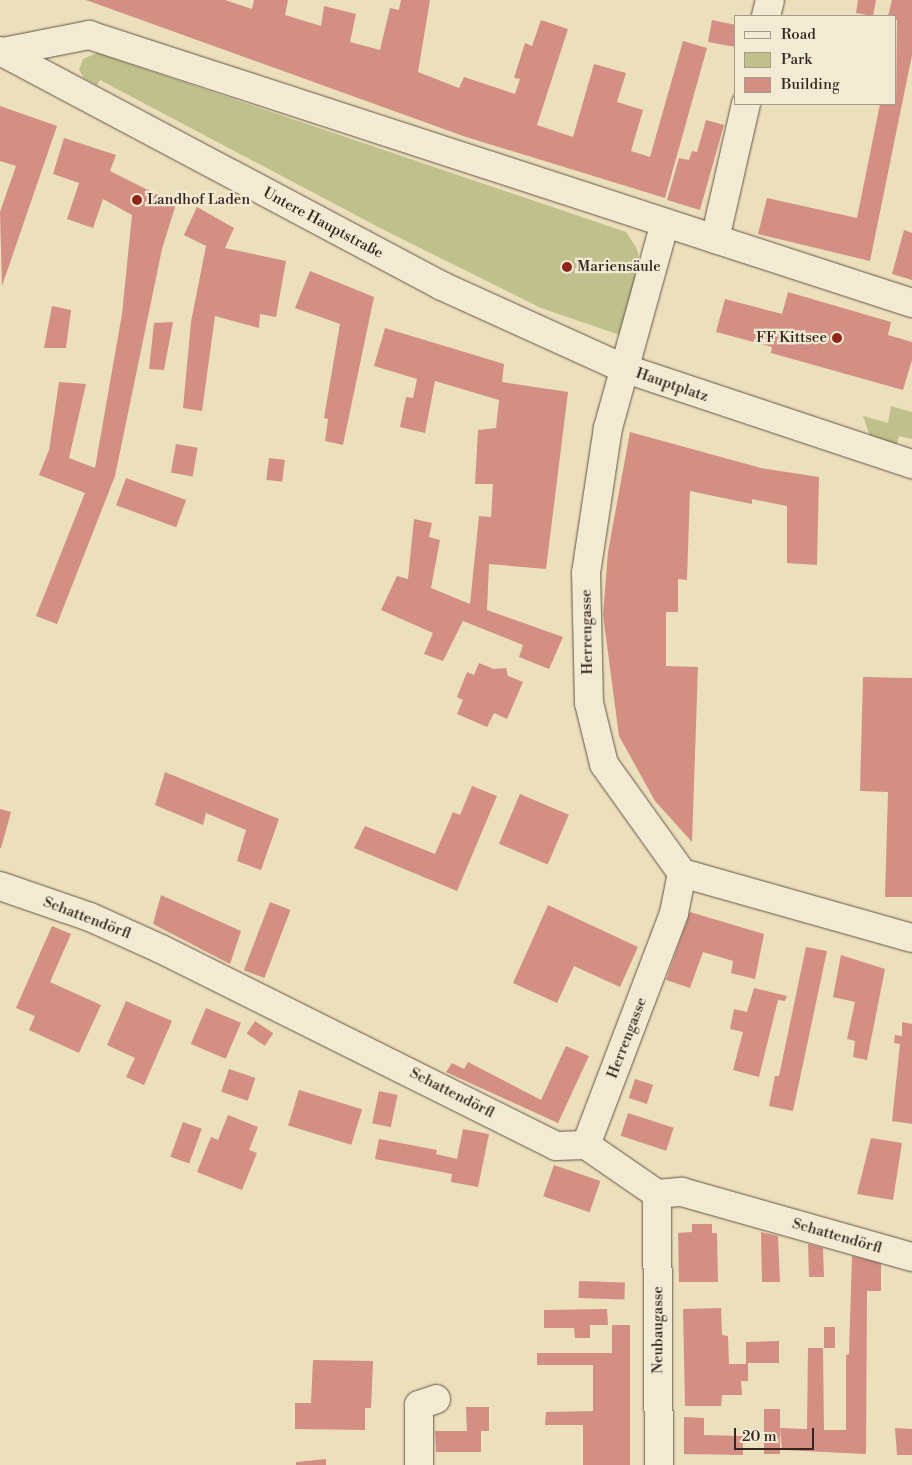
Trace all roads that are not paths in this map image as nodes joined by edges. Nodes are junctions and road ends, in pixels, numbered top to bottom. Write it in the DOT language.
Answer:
graph roads {
  1 [pos="770,0"];
  2 [pos="766,15"];
  3 [pos="1,52"];
  4 [pos="746,105"];
  5 [pos="665,223"];
  6 [pos="715,239"];
  7 [pos="912,303"];
  8 [pos="623,368"];
  9 [pos="912,464"];
  10 [pos="682,873"];
  11 [pos="0,886"];
  12 [pos="912,938"];
  13 [pos="586,1145"];
  14 [pos="657,1194"];
  15 [pos="912,1257"];
  16 [pos="436,1399"];
  17 [pos="419,1465"];
  18 [pos="659,1465"];
  1 -- 2 [label="street"];
  3 -- 5 [label="street, Untere Hauptstraße"];
  3 -- 8 [label="street, Untere Hauptstraße"];
  4 -- 6 [label="street"];
  5 -- 6 [label="street"];
  5 -- 8 [label="street, Hauptplatz"];
  6 -- 7 [label="street"];
  8 -- 9 [label="street, Hauptplatz"];
  8 -- 10 [label="street, Herrengasse"];
  10 -- 12 [label="street"];
  10 -- 13 [label="street, Herrengasse"];
  11 -- 13 [label="street, Schattendörfl"];
  13 -- 14 [label="street"];
  14 -- 15 [label="street, Schattendörfl"];
  14 -- 18 [label="street, Neubaugasse"];
  16 -- 17 [label="street"];
}
